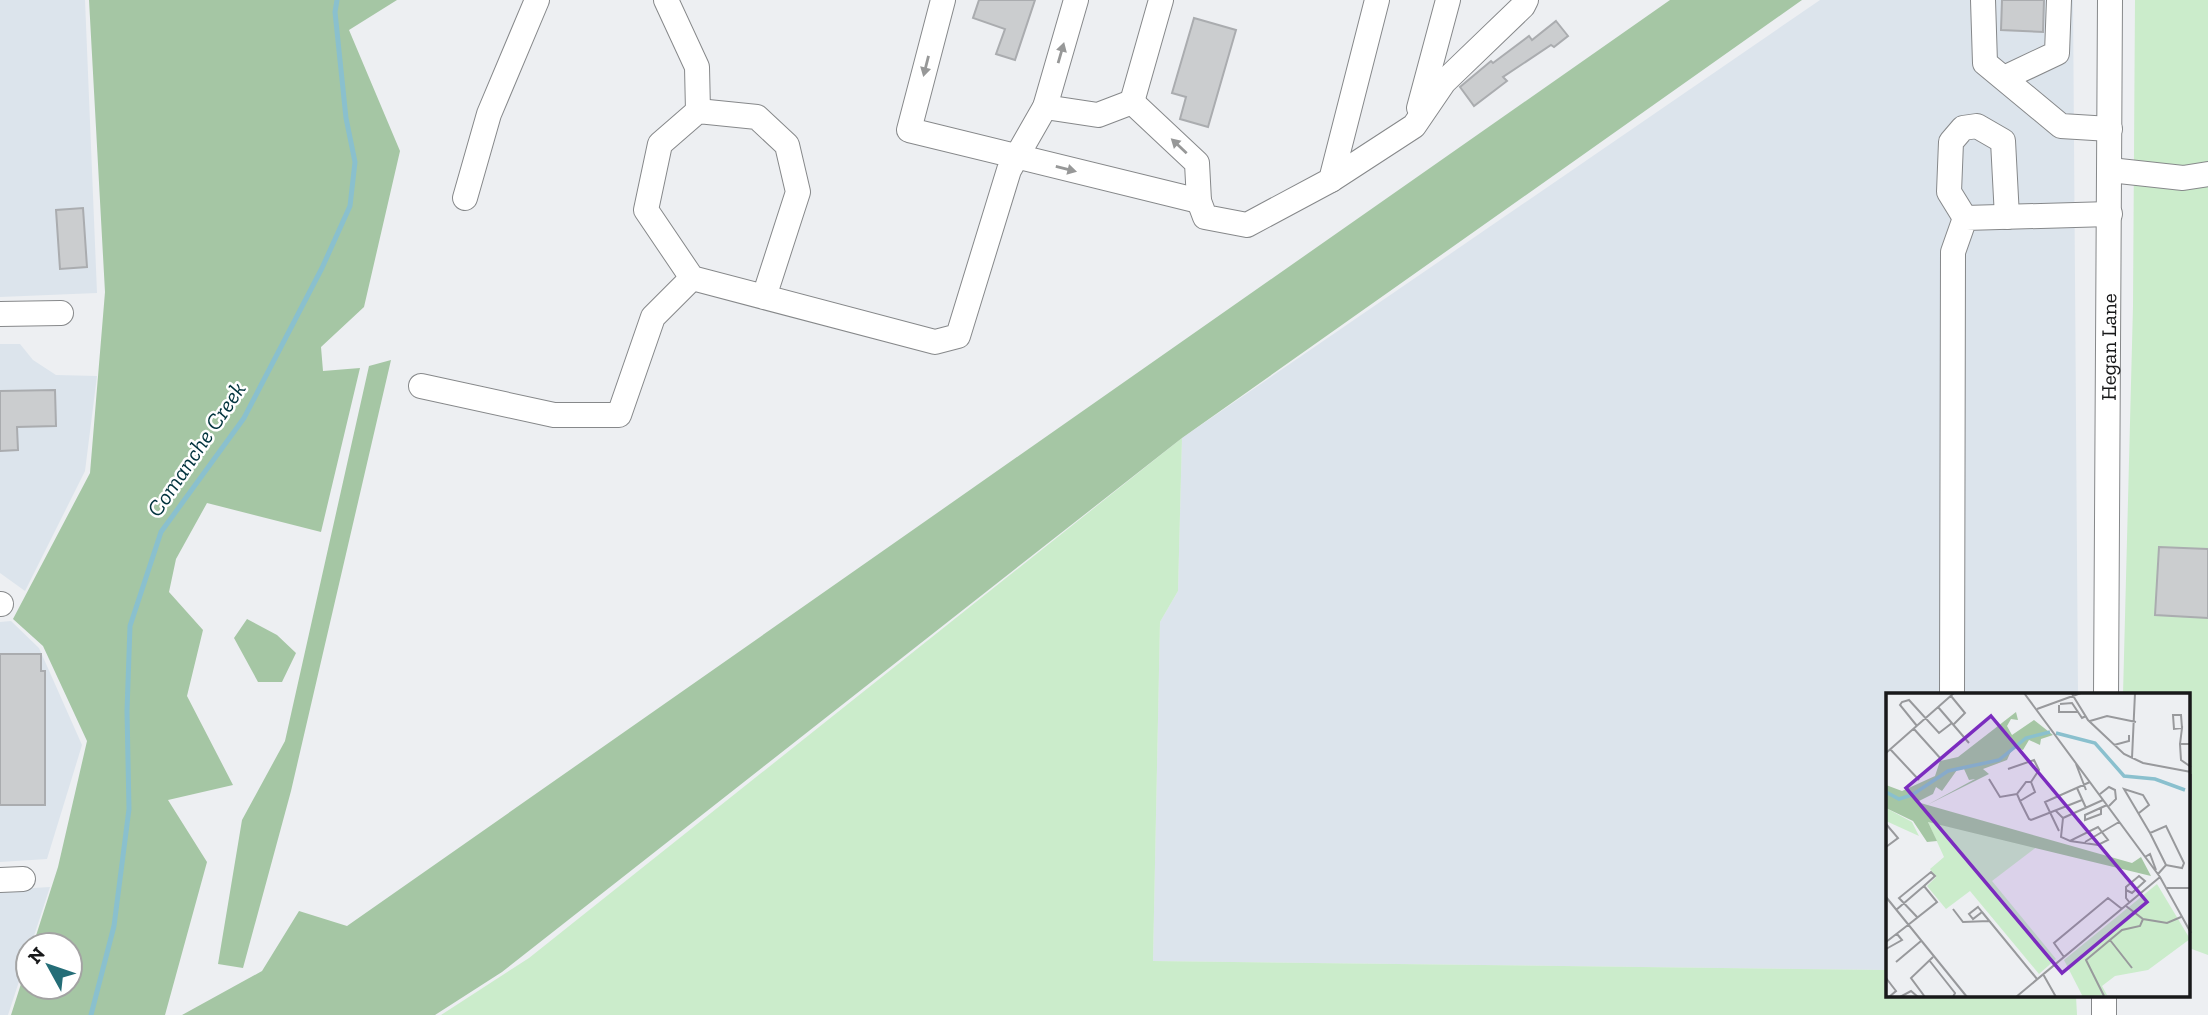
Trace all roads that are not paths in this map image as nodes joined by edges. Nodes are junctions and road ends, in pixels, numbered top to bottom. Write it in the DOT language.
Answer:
graph roads {
  1 [pos="537,0"];
  2 [pos="666,0"];
  3 [pos="943,0"];
  4 [pos="1076,0"];
  5 [pos="1161,0"];
  6 [pos="1377,0"];
  7 [pos="1448,0"];
  8 [pos="1526,0"];
  9 [pos="1983,0"];
  10 [pos="2059,0"];
  11 [pos="2110,0"];
  12 [pos="2004,78"];
  13 [pos="1132,102"];
  14 [pos="1045,107"];
  15 [pos="698,111"];
  16 [pos="1414,125"];
  17 [pos="2110,129"];
  18 [pos="1017,157"];
  19 [pos="2110,170"];
  20 [pos="2208,174"];
  21 [pos="1331,180"];
  22 [pos="465,198"];
  23 [pos="1199,201"];
  24 [pos="2110,214"];
  25 [pos="2007,217"];
  26 [pos="1965,218"];
  27 [pos="692,278"];
  28 [pos="765,297"];
  29 [pos="61,313"];
  30 [pos="0,314"];
  31 [pos="421,386"];
  32 [pos="1952,693"];
  33 [pos="2106,693"];
  1 -- 22 [label="street"];
  2 -- 15 [label="street"];
  3 -- 18 [label="street, one-way"];
  14 -- 4 [label="street, one-way"];
  5 -- 13 [label="street"];
  6 -- 21 [label="street"];
  7 -- 16 [label="street"];
  8 -- 16 [label="street"];
  9 -- 12 [label="street"];
  10 -- 12 [label="street"];
  11 -- 17 [label="street, Hegan Lane"];
  12 -- 17 [label="street"];
  13 -- 14 [label="street"];
  23 -- 13 [label="street, one-way"];
  14 -- 18 [label="street"];
  15 -- 27 [label="street"];
  15 -- 28 [label="street"];
  16 -- 21 [label="street"];
  17 -- 19 [label="street, Hegan Lane"];
  18 -- 23 [label="street, one-way"];
  18 -- 28 [label="street"];
  19 -- 20 [label="street"];
  19 -- 24 [label="street, Hegan Lane"];
  21 -- 23 [label="street"];
  24 -- 25 [label="street"];
  24 -- 33 [label="street, Hegan Lane"];
  25 -- 26 [label="street"];
  25 -- 26 [label="street"];
  26 -- 32 [label="street"];
  27 -- 28 [label="street"];
  27 -- 31 [label="street"];
  29 -- 30 [label="street"];
}
